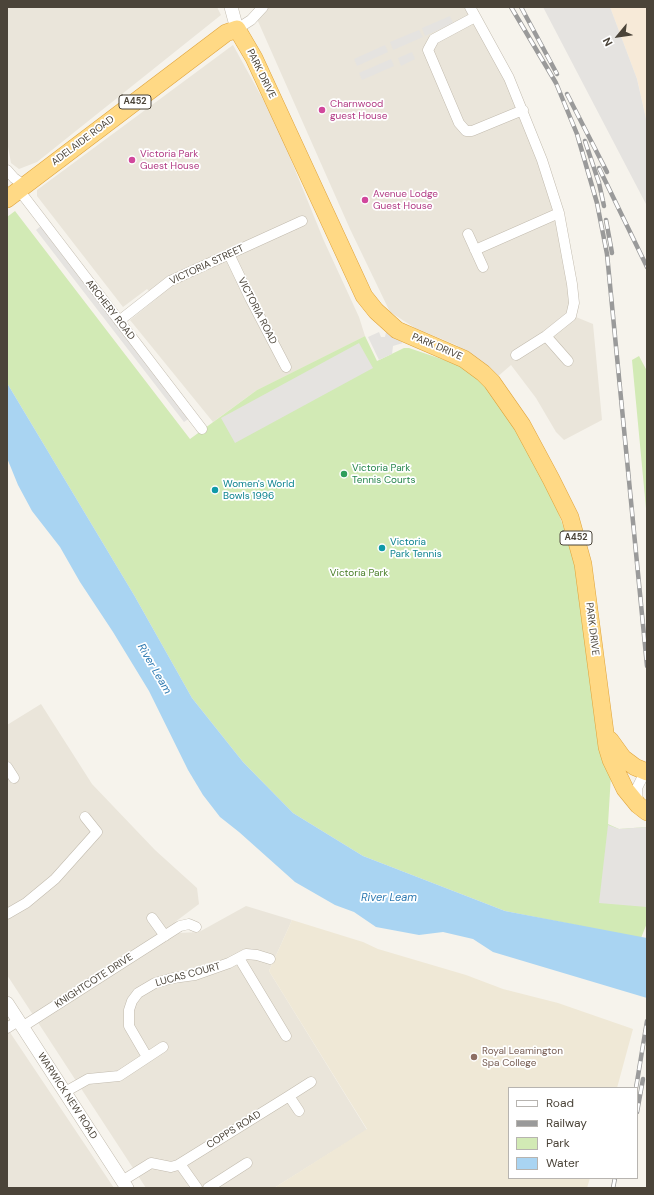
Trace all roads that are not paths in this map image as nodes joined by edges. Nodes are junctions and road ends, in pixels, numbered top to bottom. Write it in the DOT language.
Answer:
graph roads {
  1 [pos="231,7"];
  2 [pos="263,7"];
  3 [pos="470,7"];
  4 [pos="476,17"];
  5 [pos="237,29"];
  6 [pos="523,110"];
  7 [pos="9,172"];
  8 [pos="17,192"];
  9 [pos="559,213"];
  10 [pos="302,221"];
  11 [pos="468,234"];
  12 [pos="475,250"];
  13 [pos="230,254"];
  14 [pos="482,267"];
  15 [pos="119,321"];
  16 [pos="546,336"];
  17 [pos="516,355"];
  18 [pos="568,361"];
  19 [pos="286,367"];
  20 [pos="202,429"];
  21 [pos="603,727"];
  22 [pos="7,767"];
  23 [pos="647,773"];
  24 [pos="14,778"];
  25 [pos="643,808"];
  26 [pos="85,817"];
  27 [pos="7,914"];
  28 [pos="152,918"];
  29 [pos="196,927"];
  30 [pos="165,936"];
  31 [pos="239,958"];
  32 [pos="270,959"];
  33 [pos="7,1003"];
  34 [pos="20,1024"];
  35 [pos="7,1028"];
  36 [pos="286,1036"];
  37 [pos="163,1047"];
  38 [pos="147,1057"];
  39 [pos="311,1082"];
  40 [pos="65,1092"];
  41 [pos="289,1096"];
  42 [pos="299,1111"];
  43 [pos="247,1163"];
  44 [pos="180,1164"];
  45 [pos="125,1184"];
  46 [pos="197,1188"];
  47 [pos="208,1188"];
  1 -- 5 [label="street"];
  2 -- 5 [label="street"];
  3 -- 4 [label="street"];
  4 -- 6 [label="street"];
  4 -- 6 [label="street"];
  5 -- 8 [label="highway, ADELAIDE ROAD / A452"];
  5 -- 21 [label="highway, PARK DRIVE / A452"];
  6 -- 9 [label="street"];
  7 -- 8 [label="street, ARCHERY ROAD"];
  8 -- 15 [label="street, ARCHERY ROAD"];
  9 -- 12 [label="street"];
  9 -- 16 [label="street"];
  10 -- 13 [label="street, VICTORIA STREET"];
  11 -- 12 [label="street"];
  12 -- 14 [label="street"];
  13 -- 15 [label="street, VICTORIA STREET"];
  13 -- 19 [label="street, VICTORIA ROAD"];
  15 -- 20 [label="street, ARCHERY ROAD"];
  16 -- 17 [label="street"];
  16 -- 18 [label="street"];
  21 -- 23 [label="highway, PARK DRIVE / A452"];
  21 -- 25 [label="highway, PARK DRIVE / A452"];
  22 -- 24 [label="street"];
  23 -- 25 [label="street, PARK DRIVE"];
  26 -- 27 [label="street"];
  28 -- 30 [label="street"];
  29 -- 30 [label="street, KNIGHTCOTE DRIVE"];
  30 -- 34 [label="street, KNIGHTCOTE DRIVE"];
  31 -- 32 [label="street, LUCAS COURT"];
  31 -- 36 [label="street"];
  31 -- 38 [label="street, LUCAS COURT"];
  33 -- 34 [label="street, WARWICK NEW ROAD"];
  34 -- 35 [label="street, KNIGHTCOTE DRIVE"];
  34 -- 40 [label="street, WARWICK NEW ROAD"];
  37 -- 38 [label="street"];
  38 -- 40 [label="street"];
  39 -- 41 [label="street, COPPS ROAD"];
  40 -- 45 [label="street, WARWICK NEW ROAD"];
  41 -- 42 [label="street"];
  41 -- 44 [label="street, COPPS ROAD"];
  43 -- 47 [label="street"];
  44 -- 45 [label="street"];
  44 -- 46 [label="street"];
}
